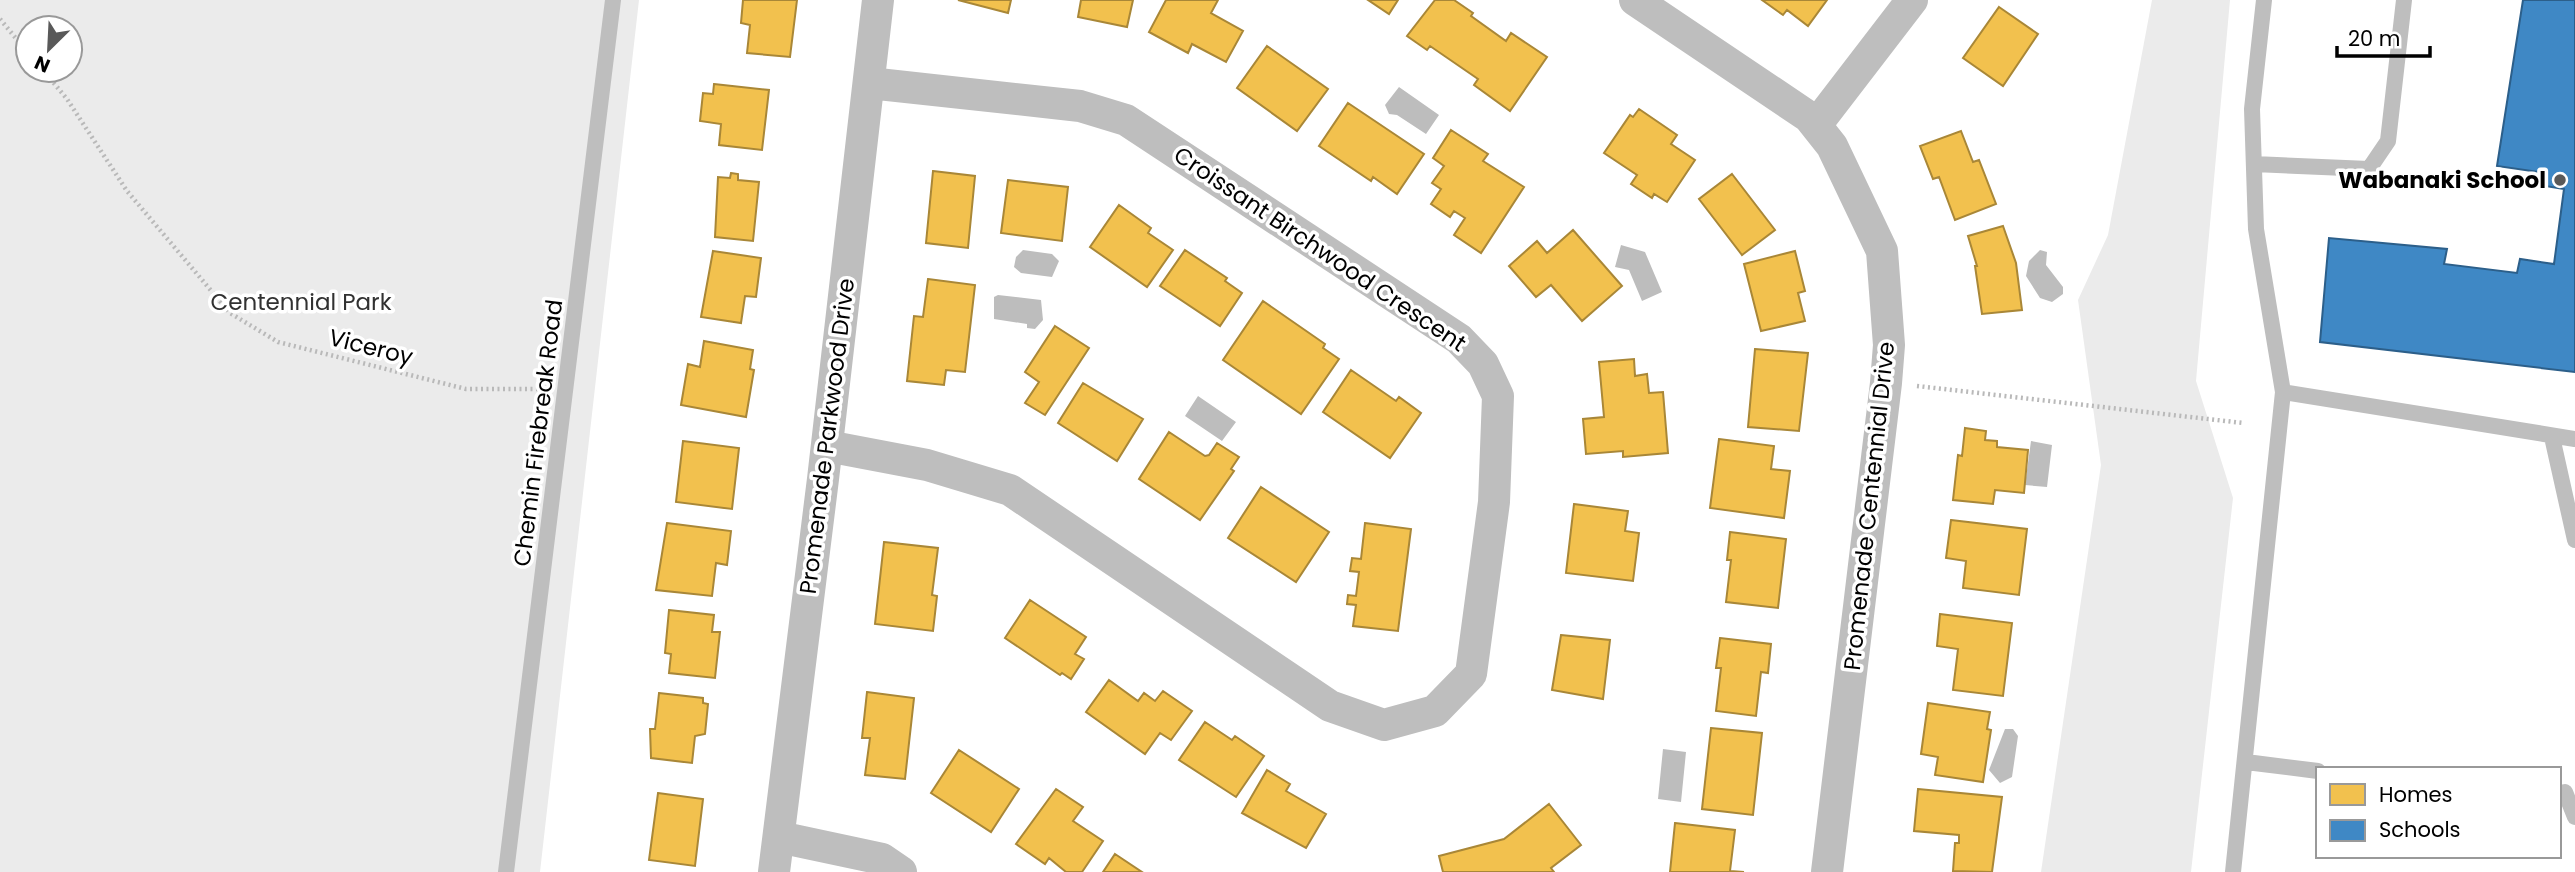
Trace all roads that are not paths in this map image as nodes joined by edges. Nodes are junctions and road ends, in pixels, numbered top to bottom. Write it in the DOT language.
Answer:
graph roads {
  1 [pos="613,0"];
  2 [pos="878,0"];
  3 [pos="1635,0"];
  4 [pos="1912,0"];
  5 [pos="2264,0"];
  6 [pos="2404,0"];
  7 [pos="869,83"];
  8 [pos="1816,125"];
  9 [pos="2254,164"];
  10 [pos="2283,392"];
  11 [pos="2552,436"];
  12 [pos="2575,439"];
  13 [pos="827,446"];
  14 [pos="2575,540"];
  15 [pos="2246,762"];
  16 [pos="2316,771"];
  17 [pos="2566,791"];
  18 [pos="2575,817"];
  19 [pos="779,837"];
  20 [pos="506,872"];
  21 [pos="774,872"];
  22 [pos="901,872"];
  23 [pos="1827,872"];
  24 [pos="2233,872"];
  1 -- 20 [label="lane, Chemin Firebreak Road"];
  2 -- 7 [label="street, Promenade Parkwood Drive"];
  3 -- 8 [label="street, Promenade Centennial Drive"];
  4 -- 8 [label="street"];
  5 -- 9 [label="lane"];
  6 -- 9 [label="lane"];
  7 -- 13 [label="street, Promenade Parkwood Drive"];
  7 -- 13 [label="street, Croissant Birchwood Crescent"];
  8 -- 23 [label="street, Promenade Centennial Drive"];
  9 -- 10 [label="lane"];
  10 -- 11 [label="lane"];
  10 -- 15 [label="lane"];
  11 -- 12 [label="lane"];
  11 -- 14 [label="lane"];
  13 -- 19 [label="street, Promenade Parkwood Drive"];
  15 -- 16 [label="lane"];
  15 -- 24 [label="lane"];
  17 -- 18 [label="lane"];
  19 -- 21 [label="street, Promenade Parkwood Drive"];
  19 -- 22 [label="street"];
}
